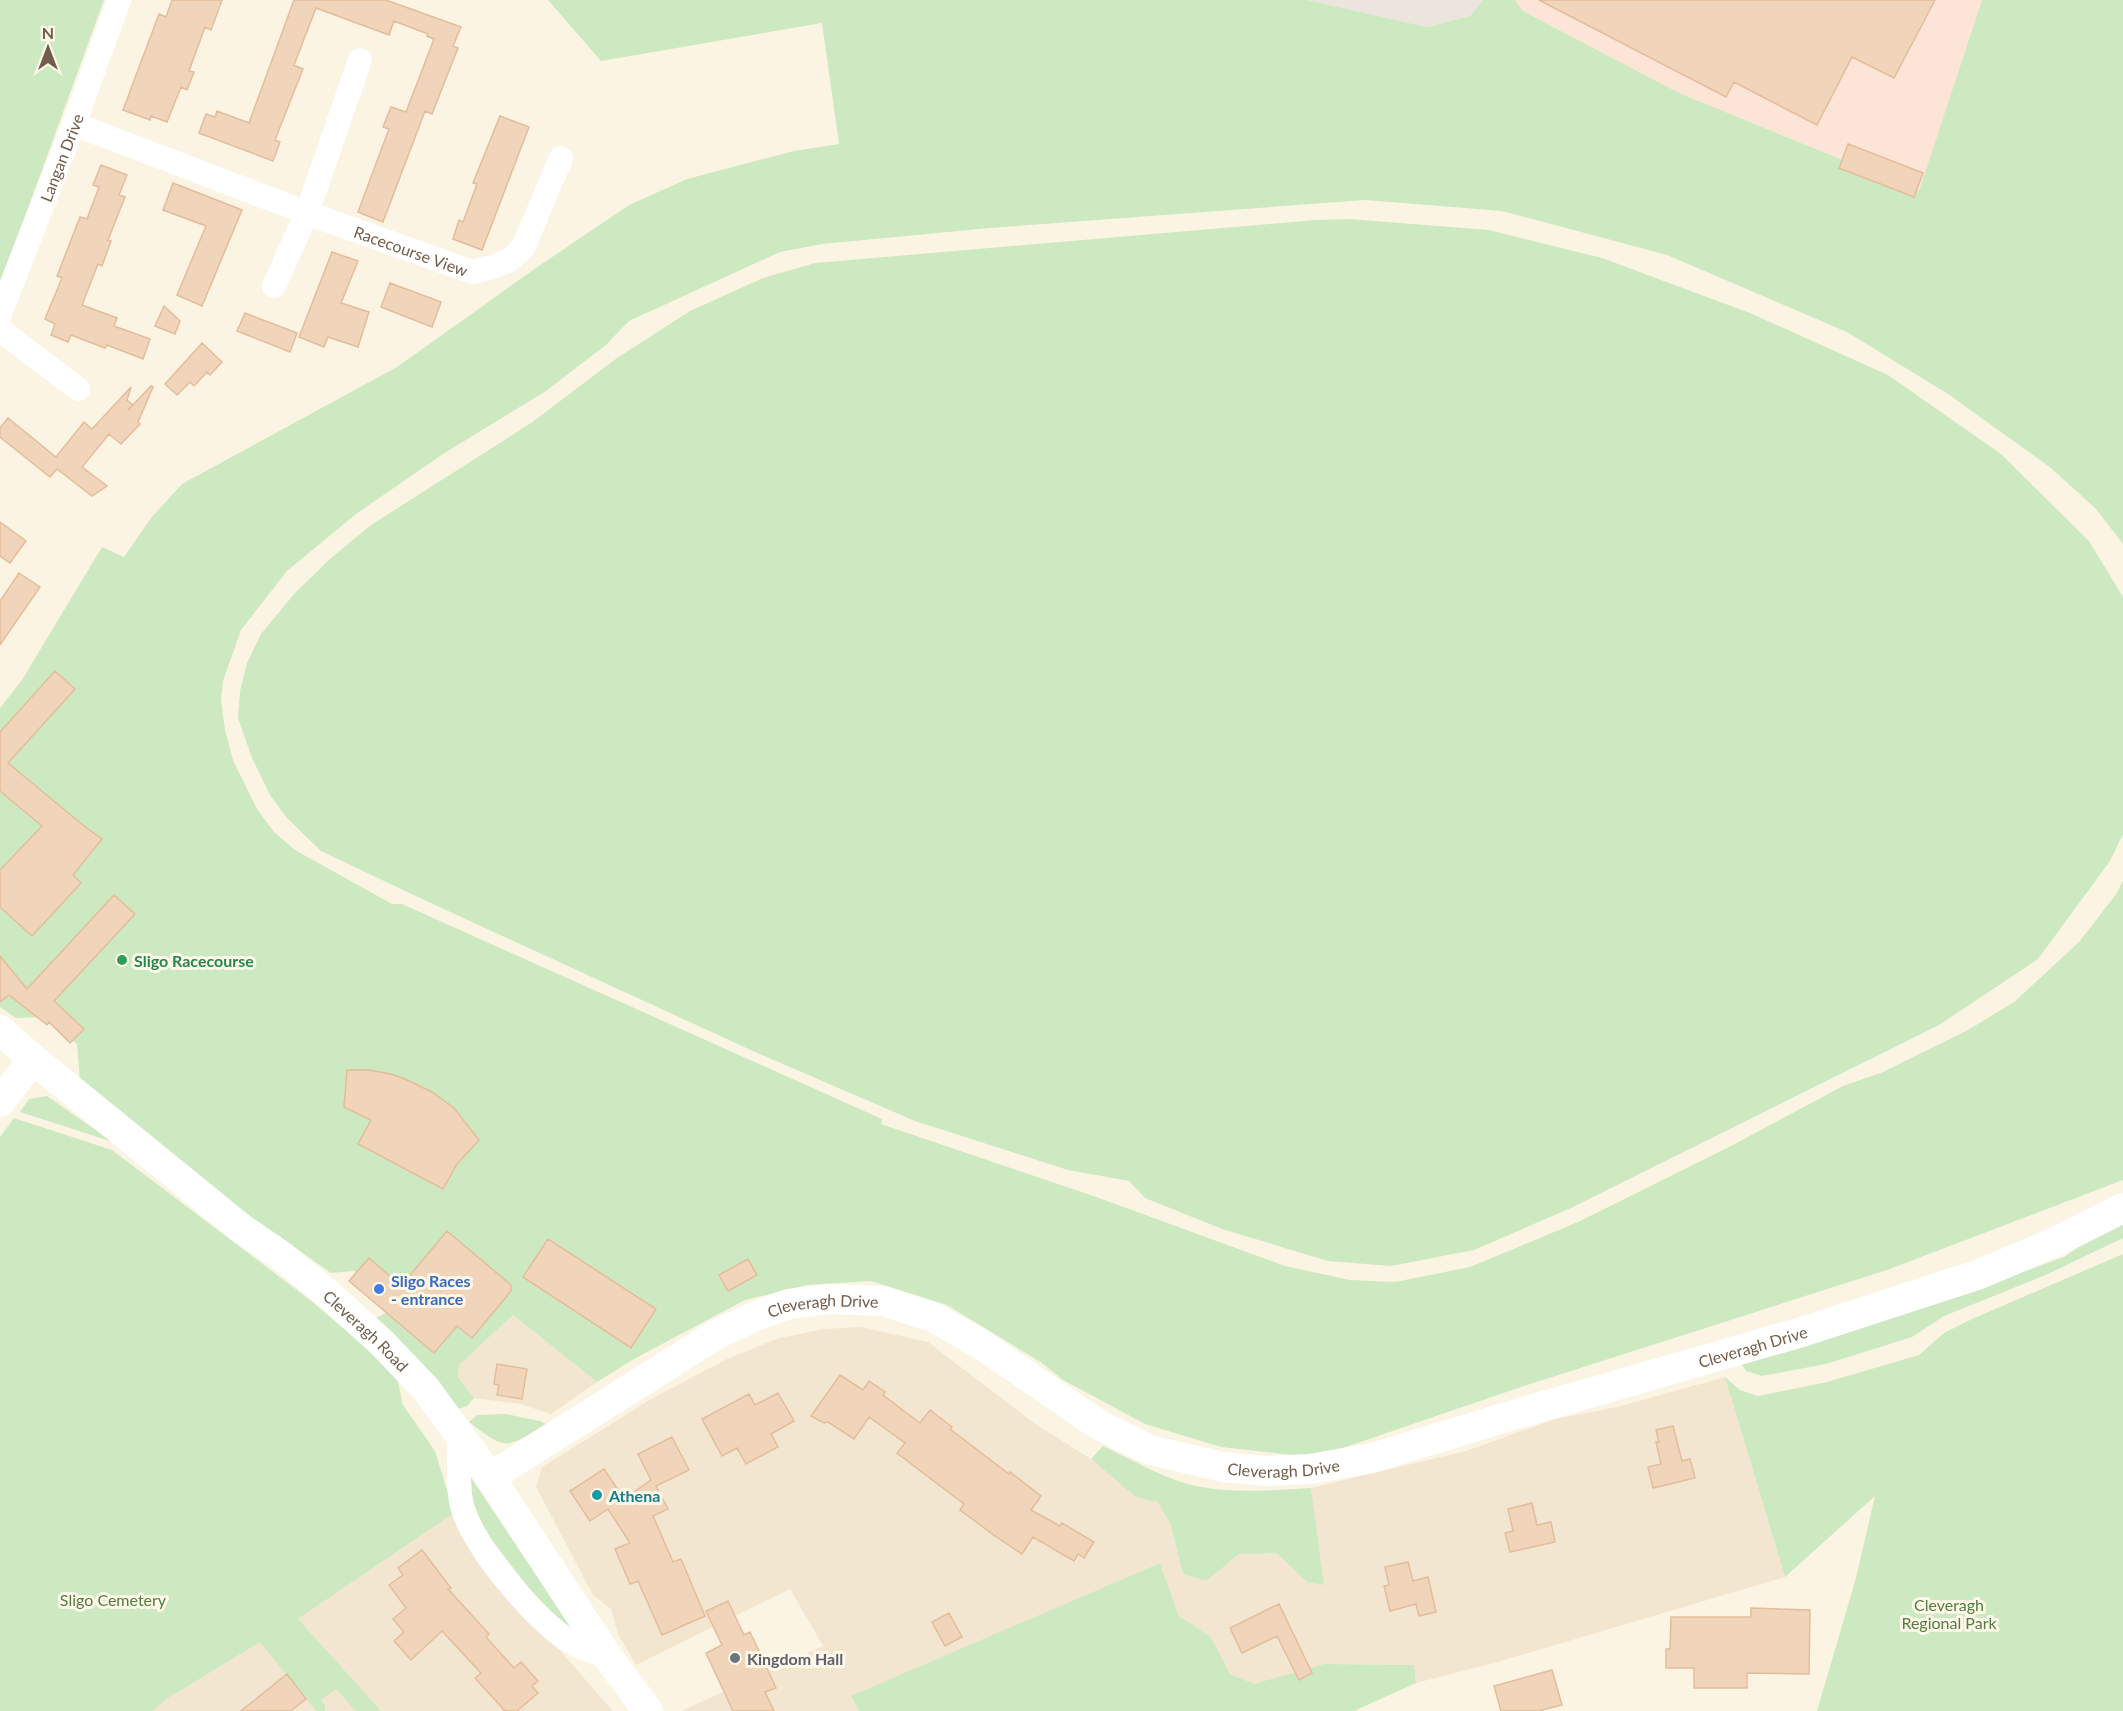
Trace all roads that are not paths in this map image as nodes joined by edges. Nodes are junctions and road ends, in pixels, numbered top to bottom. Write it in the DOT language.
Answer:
graph roads {
  1 [pos="119,0"];
  2 [pos="360,60"];
  3 [pos="74,124"];
  4 [pos="561,158"];
  5 [pos="307,213"];
  6 [pos="274,286"];
  7 [pos="0,314"];
  8 [pos="0,330"];
  9 [pos="78,389"];
  10 [pos="0,1030"];
  11 [pos="33,1059"];
  12 [pos="0,1102"];
  13 [pos="2123,1208"];
  14 [pos="459,1431"];
  15 [pos="490,1477"];
  16 [pos="607,1656"];
  17 [pos="648,1711"];
  1 -- 3 [label="street, Langan Drive"];
  2 -- 5 [label="street"];
  3 -- 5 [label="street, Racecourse View"];
  3 -- 7 [label="street, Langan Drive"];
  4 -- 5 [label="street, Racecourse View"];
  5 -- 6 [label="street"];
  8 -- 9 [label="street"];
  10 -- 11 [label="street, Cleveragh Road"];
  11 -- 12 [label="street"];
  11 -- 14 [label="street, Cleveragh Road"];
  13 -- 15 [label="street, Cleveragh Drive"];
  14 -- 15 [label="street, Cleveragh Road"];
  14 -- 16 [label="street"];
  15 -- 16 [label="street, Cleveragh Road"];
  16 -- 17 [label="street, Cleveragh Road"];
}
